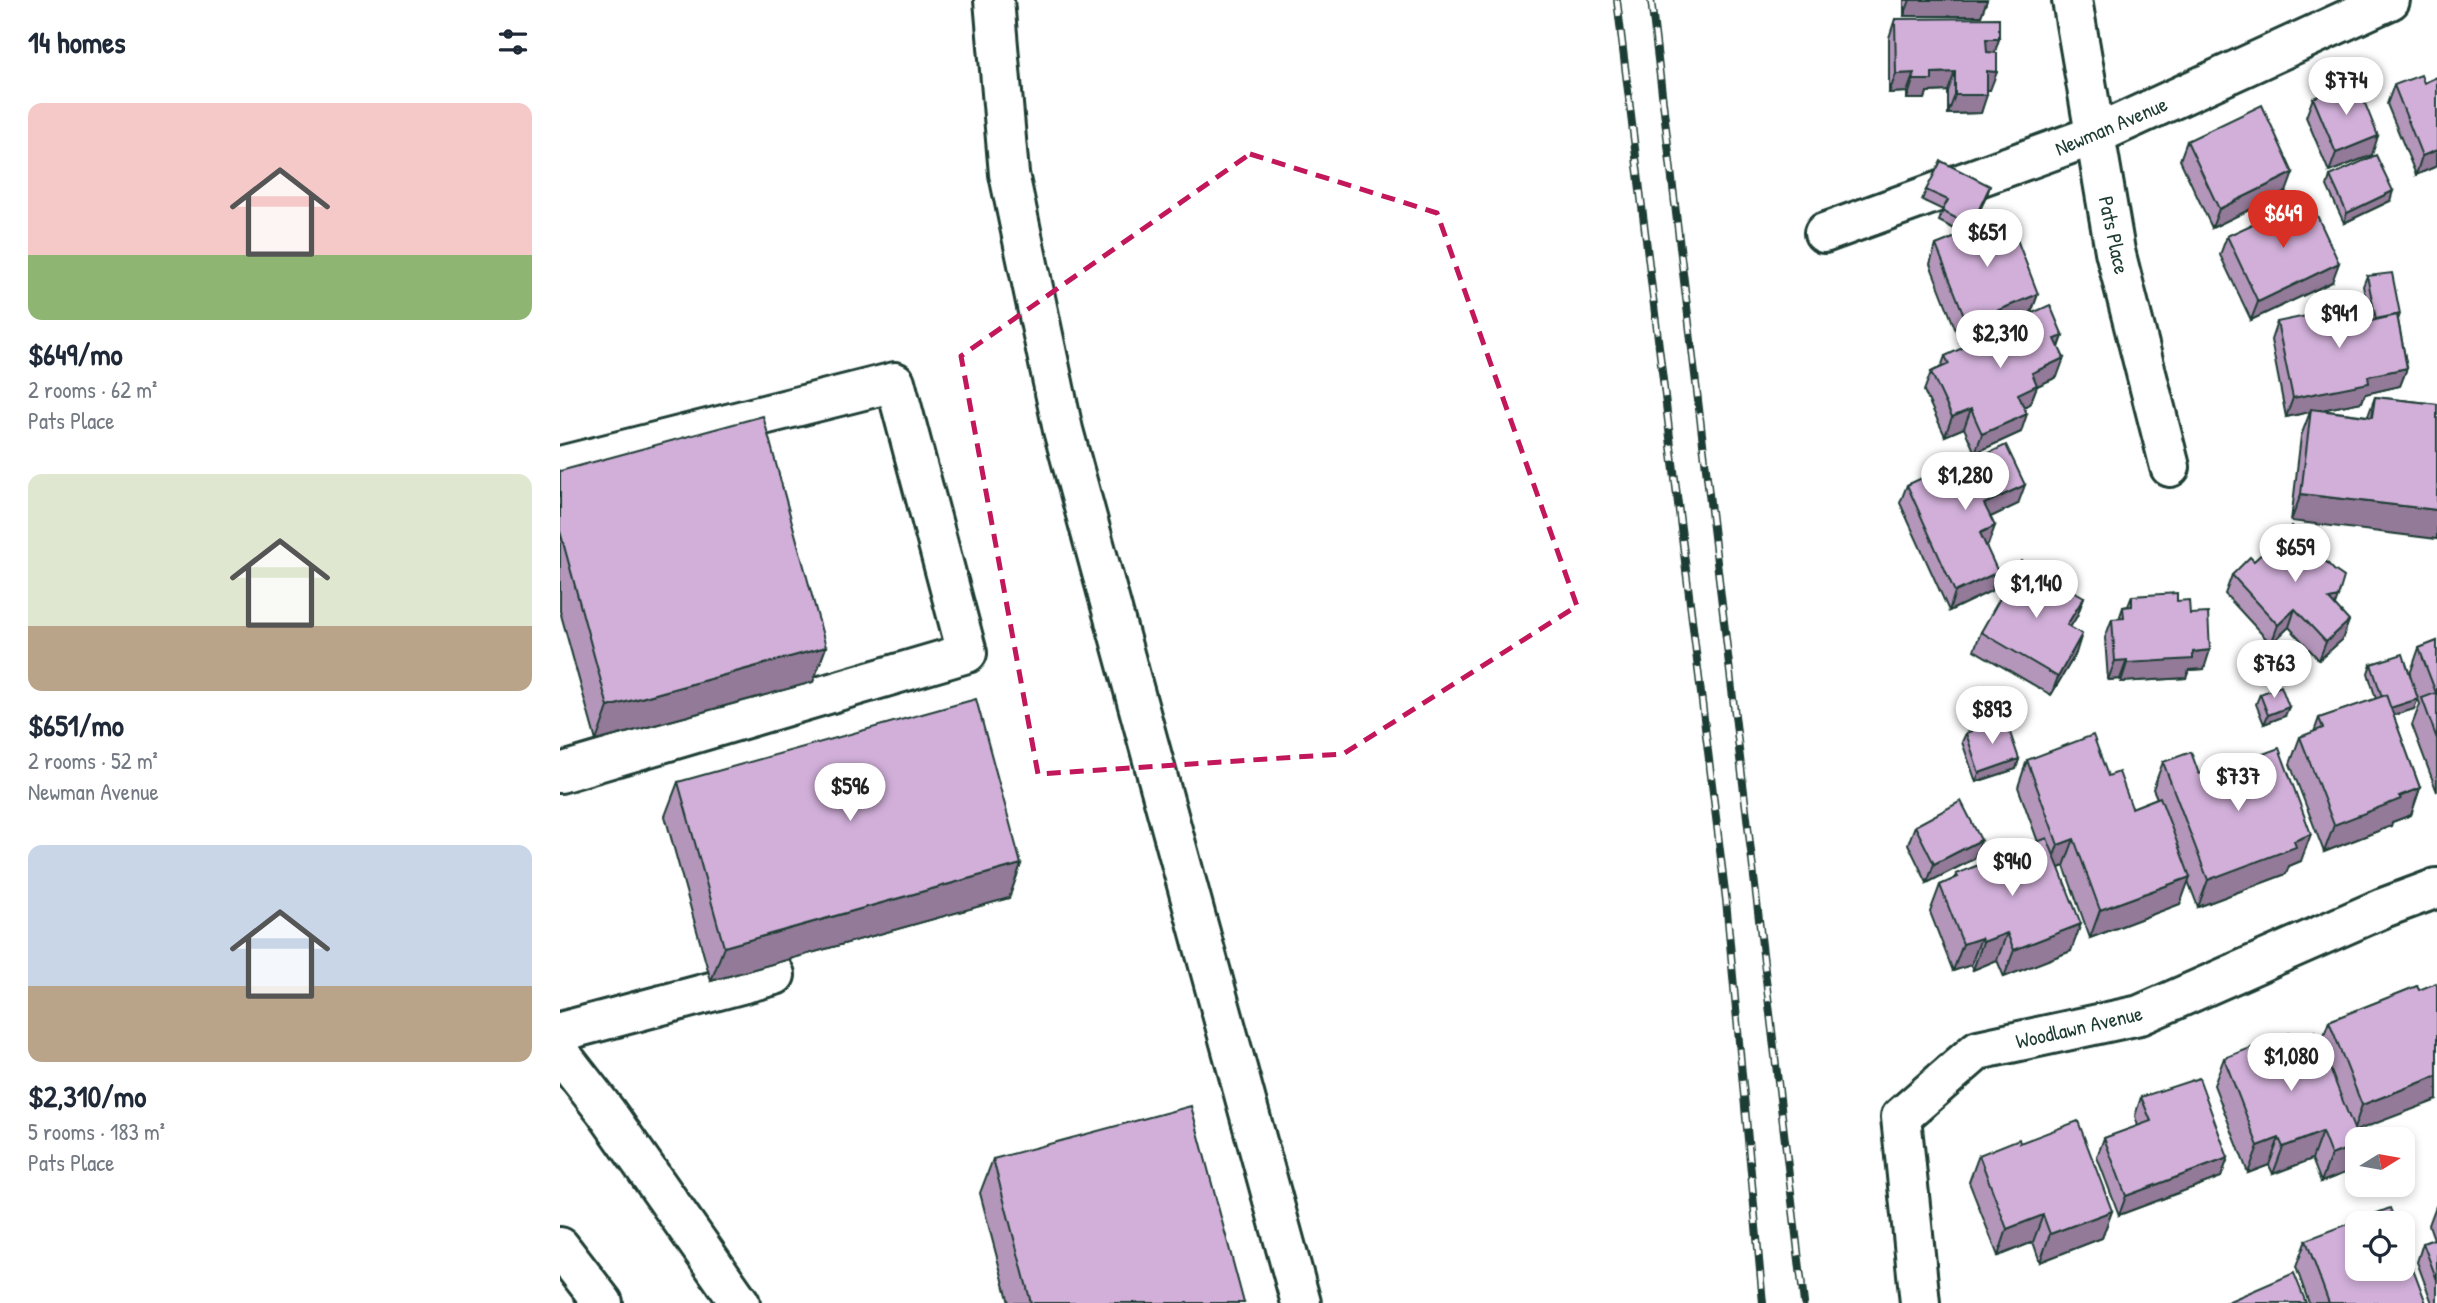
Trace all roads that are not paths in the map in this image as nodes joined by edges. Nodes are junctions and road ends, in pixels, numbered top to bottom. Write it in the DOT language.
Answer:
graph roads {
  1 [pos="993,0"];
  2 [pos="2072,0"];
  3 [pos="2390,0"];
  4 [pos="2095,135"];
  5 [pos="1824,233"];
  6 [pos="560,466"];
  7 [pos="2170,467"];
  8 [pos="560,773"];
  9 [pos="2437,888"];
  10 [pos="775,975"];
  11 [pos="560,1032"];
  12 [pos="560,1053"];
  13 [pos="560,1247"];
  14 [pos="1919,1299"];
  15 [pos="603,1303"];
  16 [pos="740,1303"];
  17 [pos="1301,1303"];
  1 -- 17 [label="main road"];
  2 -- 4 [label="main road, Pats Place"];
  3 -- 4 [label="main road, Newman Avenue"];
  4 -- 5 [label="main road, Newman Avenue"];
  4 -- 7 [label="main road, Pats Place"];
  6 -- 8 [label="main road"];
  9 -- 14 [label="main road, Woodlawn Avenue"];
  10 -- 11 [label="main road"];
  12 -- 16 [label="main road"];
  13 -- 15 [label="main road"];
}
